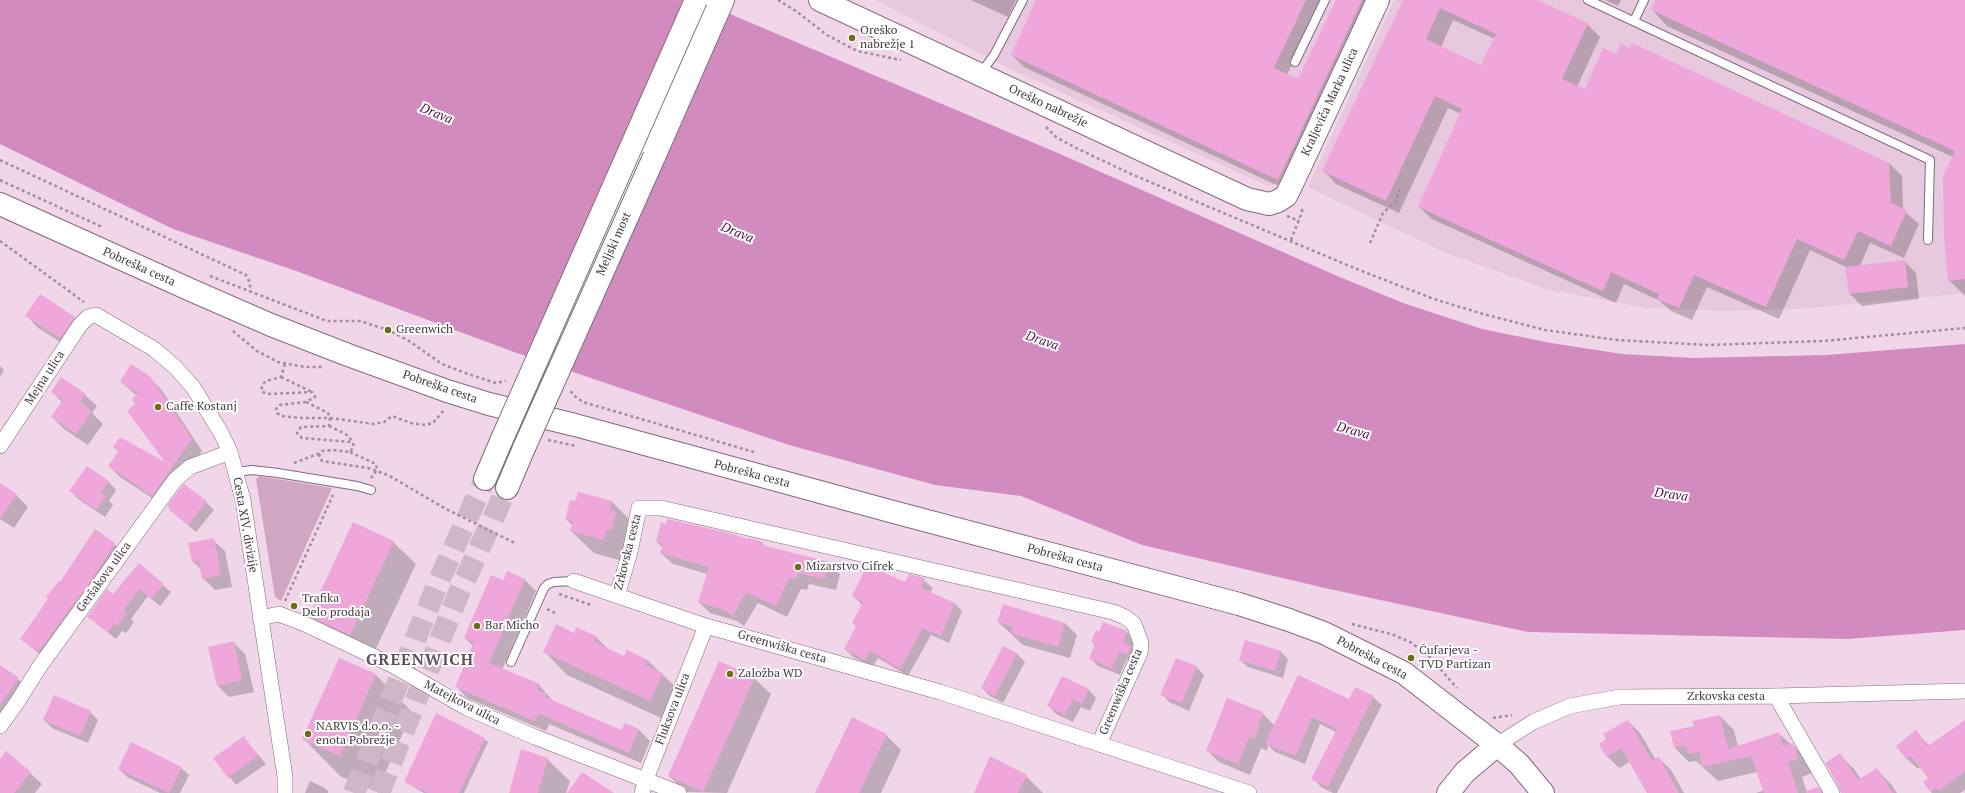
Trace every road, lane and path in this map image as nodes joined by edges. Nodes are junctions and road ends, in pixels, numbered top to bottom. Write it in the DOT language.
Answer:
graph roads {
  1 [pos="696,0"];
  2 [pos="710,0"];
  3 [pos="723,0"];
  4 [pos="778,0"];
  5 [pos="820,0"];
  6 [pos="1023,0"];
  7 [pos="1325,0"];
  8 [pos="1378,0"];
  9 [pos="1588,0"];
  10 [pos="1644,0"];
  11 [pos="1634,21"];
  12 [pos="905,61"];
  13 [pos="1296,62"];
  14 [pos="980,74"];
  15 [pos="1044,126"];
  16 [pos="0,160"];
  17 [pos="0,180"];
  18 [pos="1400,186"];
  19 [pos="1282,199"];
  20 [pos="0,204"];
  21 [pos="105,229"];
  22 [pos="1291,240"];
  23 [pos="1928,240"];
  24 [pos="0,241"];
  25 [pos="1370,243"];
  26 [pos="203,273"];
  27 [pos="250,292"];
  28 [pos="90,312"];
  29 [pos="1965,328"];
  30 [pos="285,364"];
  31 [pos="281,377"];
  32 [pos="512,379"];
  33 [pos="312,392"];
  34 [pos="306,402"];
  35 [pos="445,408"];
  36 [pos="528,414"];
  37 [pos="330,418"];
  38 [pos="329,426"];
  39 [pos="352,442"];
  40 [pos="0,446"];
  41 [pos="230,452"];
  42 [pos="350,452"];
  43 [pos="320,453"];
  44 [pos="376,464"];
  45 [pos="236,472"];
  46 [pos="278,473"];
  47 [pos="485,479"];
  48 [pos="338,483"];
  49 [pos="506,488"];
  50 [pos="370,490"];
  51 [pos="639,508"];
  52 [pos="517,544"];
  53 [pos="574,581"];
  54 [pos="617,596"];
  55 [pos="283,605"];
  56 [pos="260,618"];
  57 [pos="706,626"];
  58 [pos="511,662"];
  59 [pos="1965,691"];
  60 [pos="1776,696"];
  61 [pos="0,726"];
  62 [pos="1099,744"];
  63 [pos="1497,745"];
  64 [pos="644,786"];
  65 [pos="285,793"];
  66 [pos="679,793"];
  67 [pos="1249,793"];
  68 [pos="1448,793"];
  69 [pos="1543,793"];
  70 [pos="1832,793"];
  1 -- 47 [label="main road, Meljski most, bridge"];
  2 -- 36 [label="main road, Meljski most"];
  3 -- 49 [label="main road, Meljski most, bridge"];
  4 -- 12 [label="path"];
  5 -- 14 [label="main road, Oreško nabrežje"];
  6 -- 14 [label="lane"];
  7 -- 13 [label="lane"];
  8 -- 19 [label="main road, Kraljeviča Marka ulica"];
  9 -- 11 [label="lane"];
  10 -- 11 [label="lane"];
  11 -- 23 [label="lane"];
  14 -- 19 [label="main road, Oreško nabrežje"];
  15 -- 22 [label="path"];
  16 -- 27 [label="path"];
  17 -- 21 [label="path"];
  18 -- 25 [label="path"];
  19 -- 22 [label="path"];
  20 -- 36 [label="main road, Pobreška cesta"];
  22 -- 29 [label="path"];
  24 -- 28 [label="path"];
  26 -- 27 [label="path"];
  27 -- 32 [label="path"];
  28 -- 40 [label="street, Mejna ulica"];
  28 -- 41 [label="street, Cesta XIV. divizije"];
  30 -- 31 [label="path"];
  31 -- 33 [label="path"];
  31 -- 33 [label="path"];
  33 -- 34 [label="path"];
  34 -- 37 [label="path"];
  34 -- 37 [label="path"];
  35 -- 37 [label="path"];
  36 -- 63 [label="main road, Pobreška cesta"];
  37 -- 38 [label="path"];
  38 -- 39 [label="path"];
  38 -- 39 [label="path"];
  39 -- 42 [label="path"];
  41 -- 45 [label="street, Cesta XIV. divizije"];
  41 -- 61 [label="street, Geršakova ulica"];
  42 -- 43 [label="path"];
  42 -- 44 [label="path"];
  43 -- 46 [label="path"];
  43 -- 52 [label="path"];
  45 -- 46 [label="lane"];
  45 -- 56 [label="street, Cesta XIV. divizije"];
  46 -- 48 [label="lane"];
  48 -- 50 [label="lane"];
  48 -- 55 [label="path"];
  51 -- 54 [label="street, Zrkovska cesta"];
  51 -- 62 [label="street, Greenwiška cesta"];
  53 -- 54 [label="street, Greenwiška cesta"];
  53 -- 58 [label="lane, Greenwiška cesta"];
  54 -- 57 [label="street, Greenwiška cesta"];
  56 -- 64 [label="street, Matejkova ulica"];
  56 -- 65 [label="street, Cesta XIV. divizije"];
  57 -- 62 [label="street, Greenwiška cesta"];
  57 -- 64 [label="street, Fluksova ulica"];
  59 -- 60 [label="street, Zrkovska cesta"];
  60 -- 63 [label="street, Zrkovska cesta"];
  60 -- 70 [label="street"];
  62 -- 67 [label="street, Greenwiška cesta"];
  63 -- 68 [label="main road"];
  63 -- 69 [label="main road, Pobreška cesta"];
  64 -- 66 [label="street, Matejkova ulica"];
}
